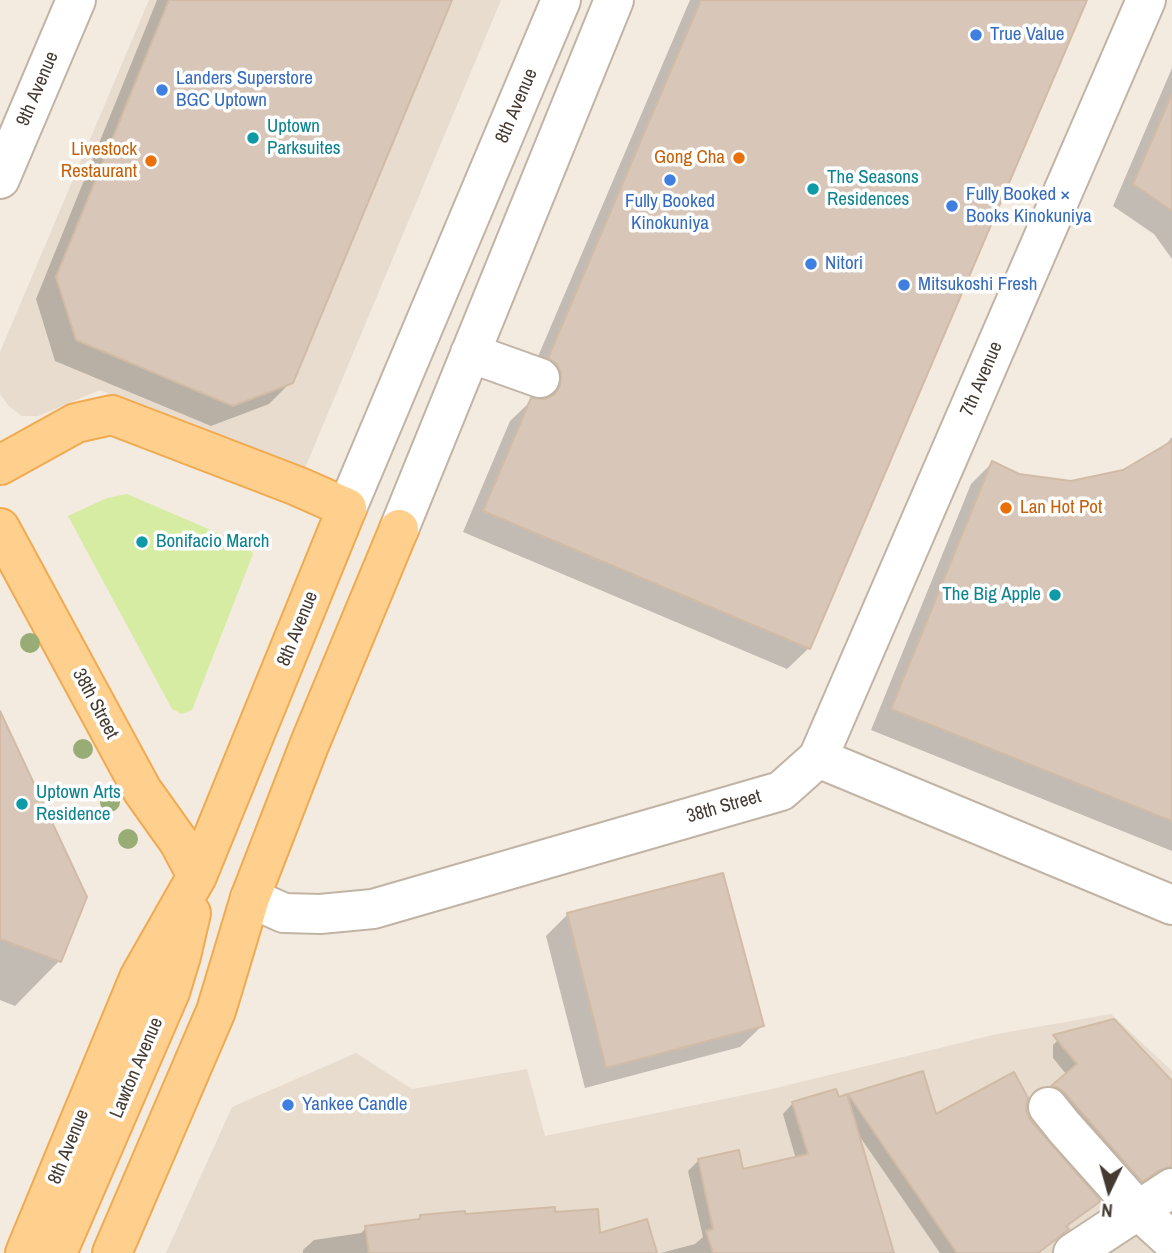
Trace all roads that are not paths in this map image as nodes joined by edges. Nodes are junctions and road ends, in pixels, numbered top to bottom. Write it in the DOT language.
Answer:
graph roads {
  1 [pos="76,0"];
  2 [pos="561,0"];
  3 [pos="614,0"];
  4 [pos="1146,0"];
  5 [pos="0,179"];
  6 [pos="470,353"];
  7 [pos="540,378"];
  8 [pos="0,465"];
  9 [pos="347,508"];
  10 [pos="0,528"];
  11 [pos="399,529"];
  12 [pos="818,758"];
  13 [pos="197,876"];
  14 [pos="250,898"];
  15 [pos="1172,905"];
  16 [pos="1048,1107"];
  17 [pos="1172,1188"];
  18 [pos="1138,1210"];
  19 [pos="1172,1241"];
  20 [pos="26,1253"];
  21 [pos="57,1253"];
  22 [pos="82,1253"];
  23 [pos="112,1253"];
  24 [pos="1073,1253"];
  1 -- 5 [label="street, 9th Avenue"];
  2 -- 9 [label="street, 8th Avenue"];
  3 -- 6 [label="street"];
  4 -- 12 [label="street, 7th Avenue"];
  6 -- 7 [label="street"];
  6 -- 11 [label="street"];
  8 -- 9 [label="main road"];
  9 -- 13 [label="main road, 8th Avenue"];
  10 -- 13 [label="main road, 38th Street"];
  11 -- 14 [label="main road"];
  12 -- 14 [label="street, 38th Street"];
  12 -- 15 [label="street"];
  13 -- 20 [label="main road, 8th Avenue"];
  13 -- 21 [label="main road, Lawton Avenue"];
  14 -- 22 [label="main road, Lawton Avenue"];
  14 -- 23 [label="main road"];
  16 -- 18 [label="street"];
  17 -- 18 [label="street"];
  18 -- 19 [label="street"];
  18 -- 24 [label="street"];
}
